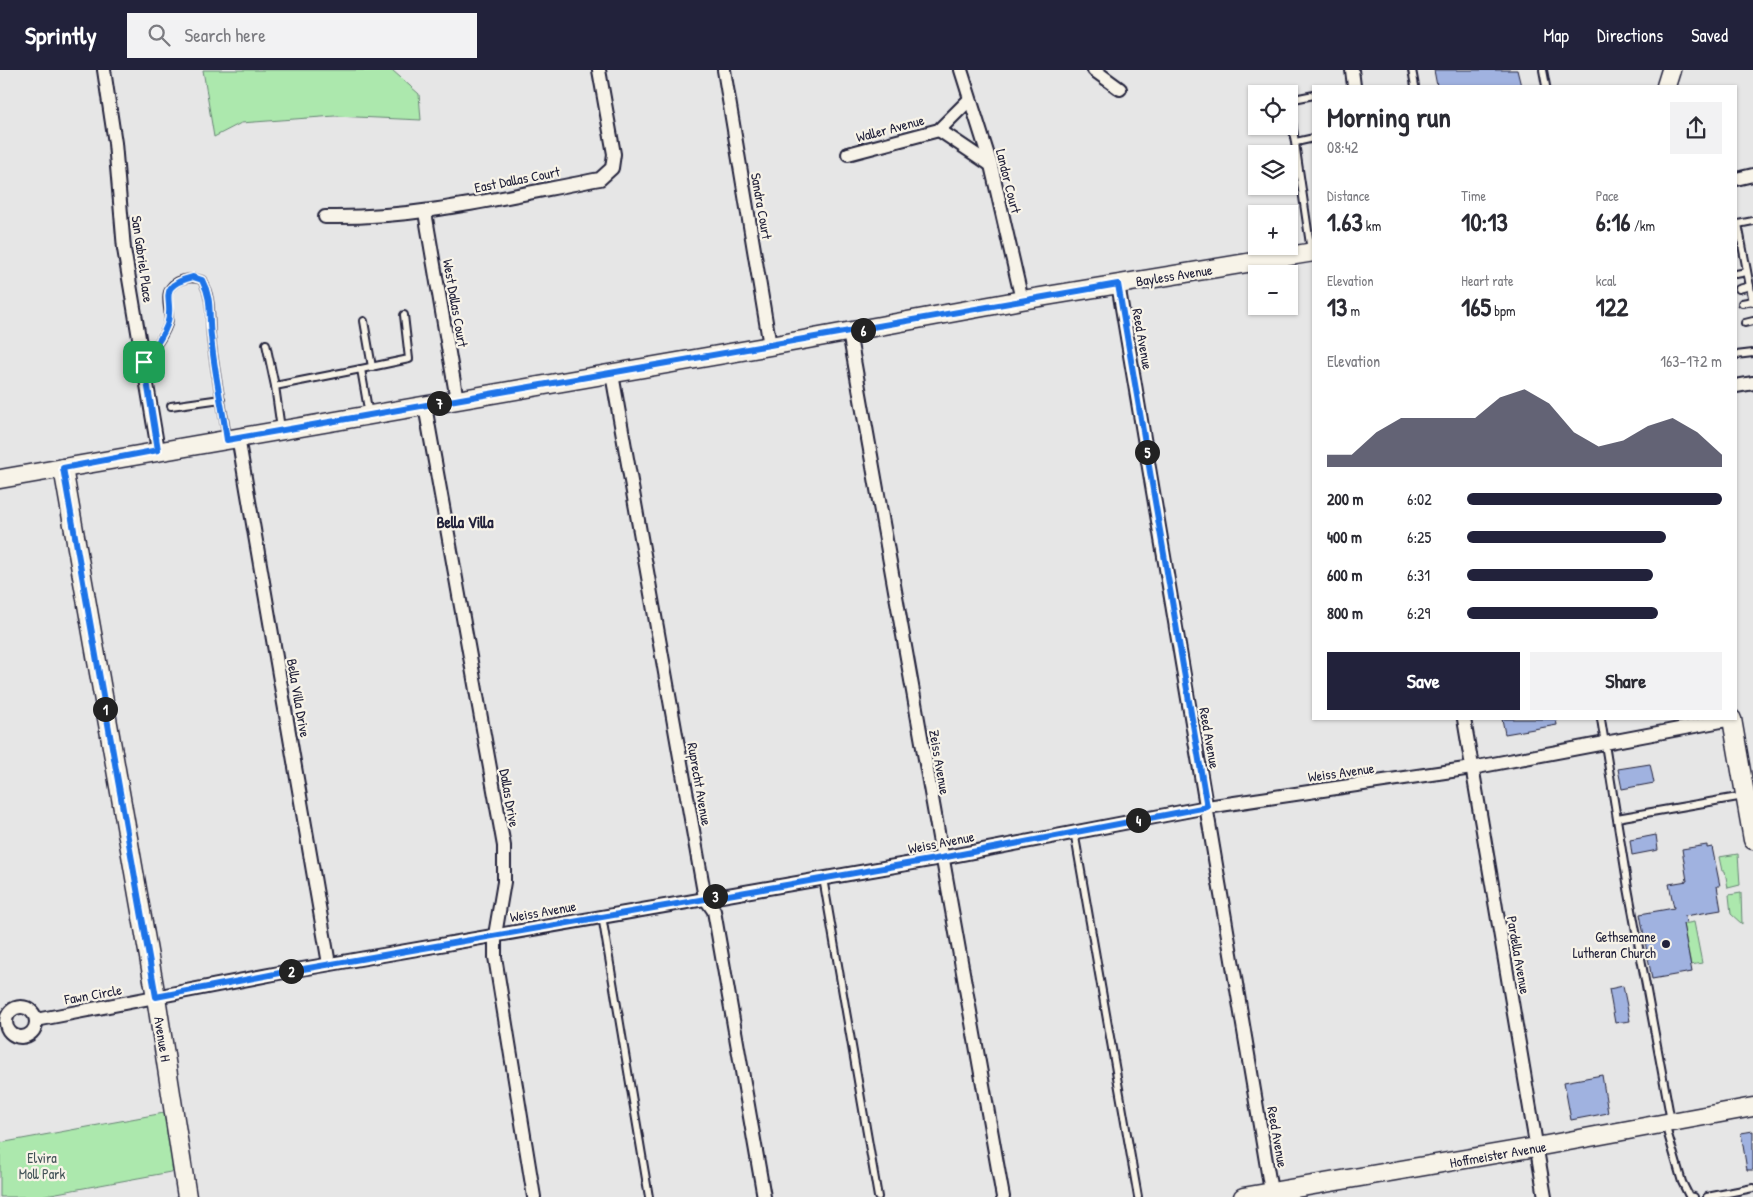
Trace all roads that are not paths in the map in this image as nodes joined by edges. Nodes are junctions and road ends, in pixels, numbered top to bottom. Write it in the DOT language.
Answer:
graph roads {
  1 [pos="104,70"];
  2 [pos="599,70"];
  3 [pos="724,70"];
  4 [pos="961,70"];
  5 [pos="1094,70"];
  6 [pos="1352,70"];
  7 [pos="1412,70"];
  8 [pos="1544,70"];
  9 [pos="1671,70"];
  10 [pos="1354,85"];
  11 [pos="1415,85"];
  12 [pos="1546,85"];
  13 [pos="1666,85"];
  14 [pos="1120,89"];
  15 [pos="1312,95"];
  16 [pos="1298,99"];
  17 [pos="969,100"];
  18 [pos="939,130"];
  19 [pos="1295,135"];
  20 [pos="1312,138"];
  21 [pos="1296,142"];
  22 [pos="848,154"];
  23 [pos="991,165"];
  24 [pos="1753,175"];
  25 [pos="1737,179"];
  26 [pos="425,212"];
  27 [pos="325,217"];
  28 [pos="1753,221"];
  29 [pos="1737,223"];
  30 [pos="1312,252"];
  31 [pos="1737,256"];
  32 [pos="1744,256"];
  33 [pos="1747,272"];
  34 [pos="1737,274"];
  35 [pos="1118,284"];
  36 [pos="1750,286"];
  37 [pos="1738,289"];
  38 [pos="1022,300"];
  39 [pos="1753,301"];
  40 [pos="1742,303"];
  41 [pos="404,315"];
  42 [pos="364,321"];
  43 [pos="1753,322"];
  44 [pos="1745,323"];
  45 [pos="849,332"];
  46 [pos="266,344"];
  47 [pos="770,346"];
  48 [pos="1753,353"];
  49 [pos="1737,355"];
  50 [pos="144,362"];
  51 [pos="372,366"];
  52 [pos="361,369"];
  53 [pos="612,374"];
  54 [pos="1753,383"];
  55 [pos="275,386"];
  56 [pos="1737,386"];
  57 [pos="221,399"];
  58 [pos="457,400"];
  59 [pos="171,406"];
  60 [pos="425,406"];
  61 [pos="369,415"];
  62 [pos="281,430"];
  63 [pos="232,438"];
  64 [pos="158,450"];
  65 [pos="63,468"];
  66 [pos="0,479"];
  67 [pos="1464,720"];
  68 [pos="1601,720"];
  69 [pos="1727,720"];
  70 [pos="1732,720"];
  71 [pos="1605,743"];
  72 [pos="1472,768"];
  73 [pos="1746,796"];
  74 [pos="1207,807"];
  75 [pos="1617,818"];
  76 [pos="1074,831"];
  77 [pos="1753,840"];
  78 [pos="941,858"];
  79 [pos="822,878"];
  80 [pos="705,898"];
  81 [pos="602,916"];
  82 [pos="495,935"];
  83 [pos="329,964"];
  84 [pos="156,997"];
  85 [pos="36,1020"];
  86 [pos="1753,1107"];
  87 [pos="1668,1123"];
  88 [pos="1536,1147"];
  89 [pos="1753,1188"];
  90 [pos="1272,1195"];
  91 [pos="187,1197"];
  92 [pos="534,1197"];
  93 [pos="649,1197"];
  94 [pos="764,1197"];
  95 [pos="878,1197"];
  96 [pos="1002,1197"];
  97 [pos="1138,1197"];
  98 [pos="1243,1197"];
  99 [pos="1545,1197"];
  100 [pos="1690,1197"];
  101 [pos="1707,1197"];
  1 -- 50 [label="street, San Gabriel Place"];
  2 -- 26 [label="street, East Dallas Court"];
  3 -- 47 [label="street, Sandra Court"];
  4 -- 17 [label="street, Landor Court"];
  5 -- 14 [label="street"];
  6 -- 10 [label="street"];
  7 -- 11 [label="lane"];
  8 -- 12 [label="lane"];
  9 -- 13 [label="main road"];
  15 -- 16 [label="lane"];
  17 -- 18 [label="street, Waller Avenue"];
  17 -- 23 [label="street, Landor Court"];
  18 -- 22 [label="street, Waller Avenue"];
  18 -- 23 [label="street, Waller Avenue"];
  19 -- 21 [label="lane"];
  20 -- 21 [label="lane"];
  21 -- 30 [label="lane"];
  23 -- 38 [label="street, Landor Court"];
  24 -- 25 [label="street"];
  26 -- 27 [label="street, East Dallas Court"];
  26 -- 58 [label="street, West Dallas Court"];
  28 -- 29 [label="lane"];
  29 -- 32 [label="lane"];
  30 -- 35 [label="main road, Bayless Avenue"];
  31 -- 32 [label="lane"];
  32 -- 33 [label="lane"];
  33 -- 34 [label="lane"];
  33 -- 36 [label="lane"];
  35 -- 38 [label="main road, Bayless Avenue"];
  35 -- 74 [label="street, Reed Avenue"];
  36 -- 37 [label="lane"];
  36 -- 39 [label="lane"];
  38 -- 45 [label="main road, Bayless Avenue"];
  39 -- 40 [label="lane"];
  41 -- 51 [label="lane"];
  42 -- 51 [label="lane"];
  43 -- 44 [label="lane"];
  45 -- 47 [label="main road, Bayless Avenue"];
  45 -- 78 [label="street, Zeiss Avenue"];
  46 -- 55 [label="lane"];
  47 -- 53 [label="main road, Bayless Avenue"];
  48 -- 49 [label="lane"];
  50 -- 57 [label="lane"];
  50 -- 64 [label="street, San Gabriel Place"];
  51 -- 52 [label="lane"];
  52 -- 55 [label="lane"];
  52 -- 61 [label="lane"];
  53 -- 58 [label="main road, Bayless Avenue"];
  53 -- 80 [label="street, Ruprecht Avenue"];
  54 -- 56 [label="street"];
  55 -- 62 [label="lane"];
  57 -- 59 [label="lane"];
  57 -- 63 [label="lane"];
  58 -- 60 [label="main road, Bayless Avenue"];
  60 -- 61 [label="main road, Bayless Avenue"];
  60 -- 82 [label="street, Dallas Drive"];
  61 -- 62 [label="main road, Bayless Avenue"];
  62 -- 63 [label="main road, Bayless Avenue"];
  63 -- 64 [label="main road, Bayless Avenue"];
  63 -- 83 [label="street, Bella Villa Drive"];
  64 -- 65 [label="main road, Bayless Avenue"];
  65 -- 66 [label="main road, Bayless Avenue"];
  65 -- 84 [label="main road, Avenue H"];
  67 -- 72 [label="street, Pardella Avenue"];
  68 -- 71 [label="lane"];
  69 -- 71 [label="street, Weiss Avenue"];
  70 -- 73 [label="main road"];
  71 -- 72 [label="street, Weiss Avenue"];
  71 -- 75 [label="lane"];
  72 -- 74 [label="street, Weiss Avenue"];
  72 -- 88 [label="street, Pardella Avenue"];
  73 -- 75 [label="lane"];
  73 -- 77 [label="main road"];
  74 -- 76 [label="street, Weiss Avenue"];
  74 -- 90 [label="street, Reed Avenue"];
  75 -- 87 [label="lane"];
  76 -- 78 [label="street, Weiss Avenue"];
  76 -- 97 [label="lane"];
  78 -- 79 [label="street, Weiss Avenue"];
  78 -- 96 [label="street, Zeiss Avenue"];
  79 -- 80 [label="street, Weiss Avenue"];
  79 -- 95 [label="lane"];
  80 -- 81 [label="street, Weiss Avenue"];
  80 -- 94 [label="street, Ruprecht Avenue"];
  81 -- 82 [label="street, Weiss Avenue"];
  81 -- 93 [label="lane"];
  82 -- 83 [label="street, Weiss Avenue"];
  82 -- 92 [label="street, Dallas Drive"];
  83 -- 84 [label="street, Weiss Avenue"];
  84 -- 85 [label="street, Fawn Circle"];
  84 -- 91 [label="main road, Avenue H"];
  86 -- 87 [label="main road, Hoffmeister Avenue"];
  87 -- 88 [label="main road, Hoffmeister Avenue"];
  87 -- 100 [label="lane"];
  88 -- 90 [label="main road, Hoffmeister Avenue"];
  88 -- 99 [label="street, Pardella Avenue"];
  89 -- 101 [label="lane"];
  90 -- 98 [label="main road, Hoffmeister Avenue"];
}
